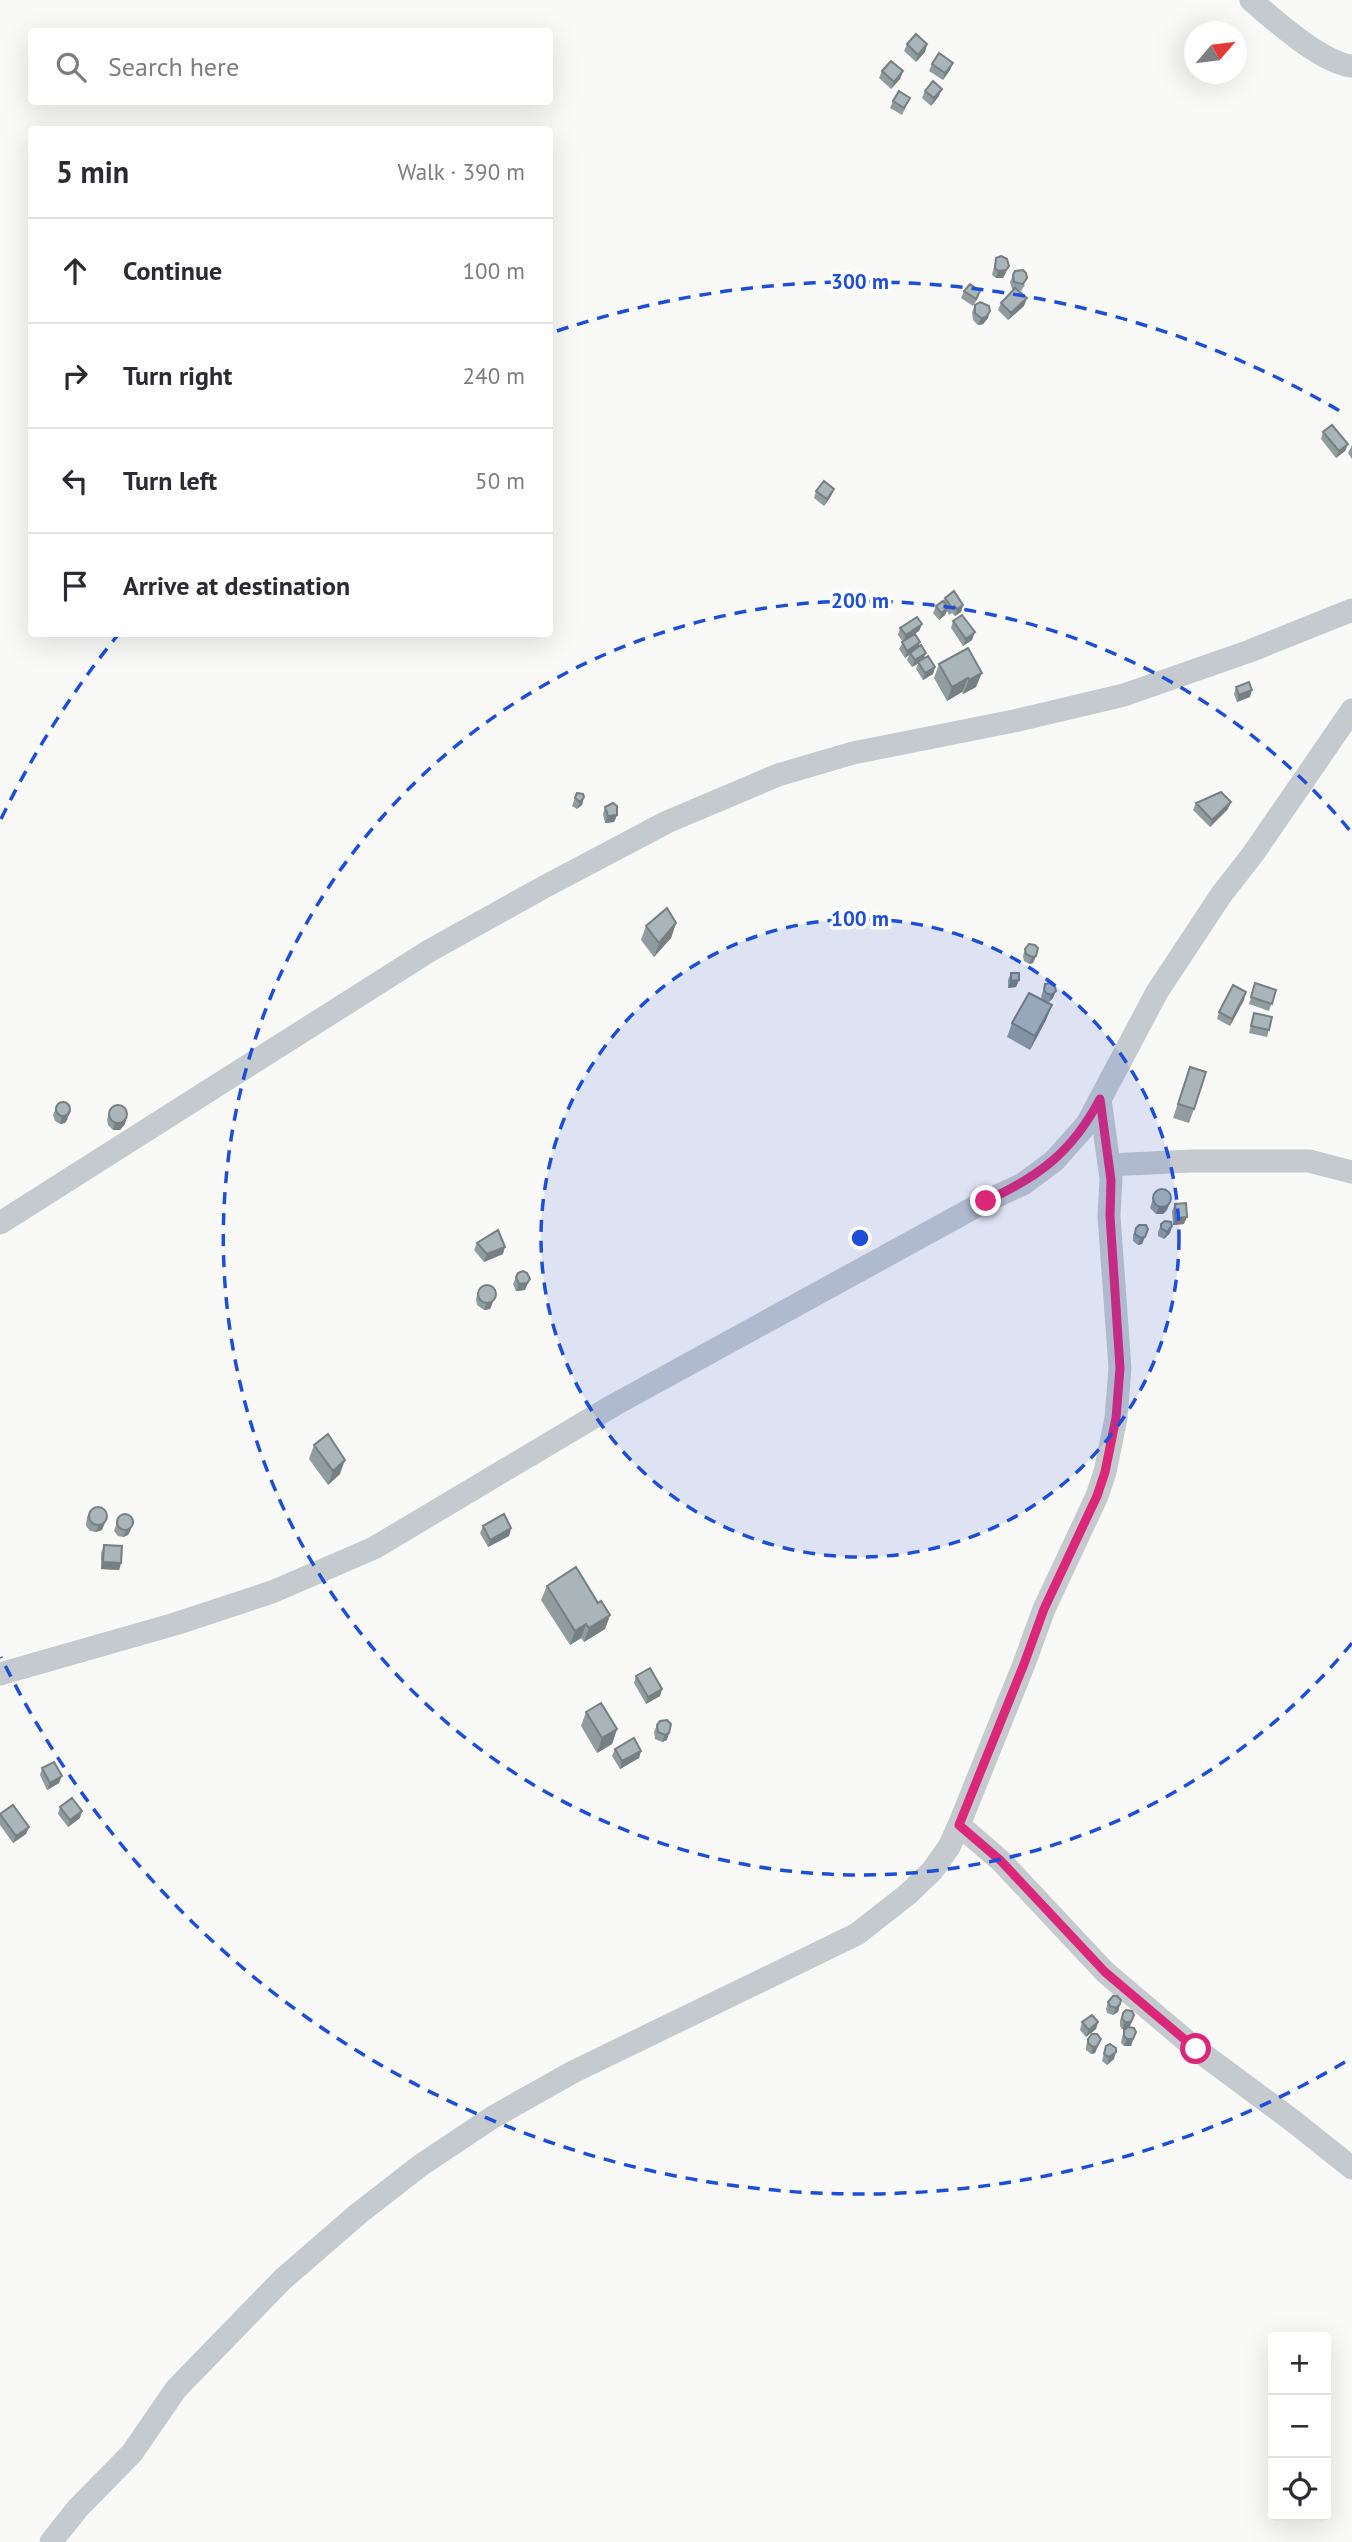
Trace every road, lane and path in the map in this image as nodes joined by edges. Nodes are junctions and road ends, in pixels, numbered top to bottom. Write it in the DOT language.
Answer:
graph roads {
  1 [pos="1251,0"];
  2 [pos="1352,66"];
  3 [pos="1352,610"];
  4 [pos="1352,710"];
  5 [pos="1100,1099"];
  6 [pos="1109,1165"];
  7 [pos="1352,1172"];
  8 [pos="0,1223"];
  9 [pos="0,1674"];
  10 [pos="959,1825"];
  11 [pos="1352,2168"];
  12 [pos="51,2542"];
  1 -- 2 [label="street"];
  3 -- 8 [label="street"];
  4 -- 5 [label="street"];
  5 -- 6 [label="street"];
  5 -- 9 [label="street"];
  6 -- 7 [label="street"];
  6 -- 10 [label="street"];
  10 -- 11 [label="street"];
  10 -- 12 [label="street"];
}
